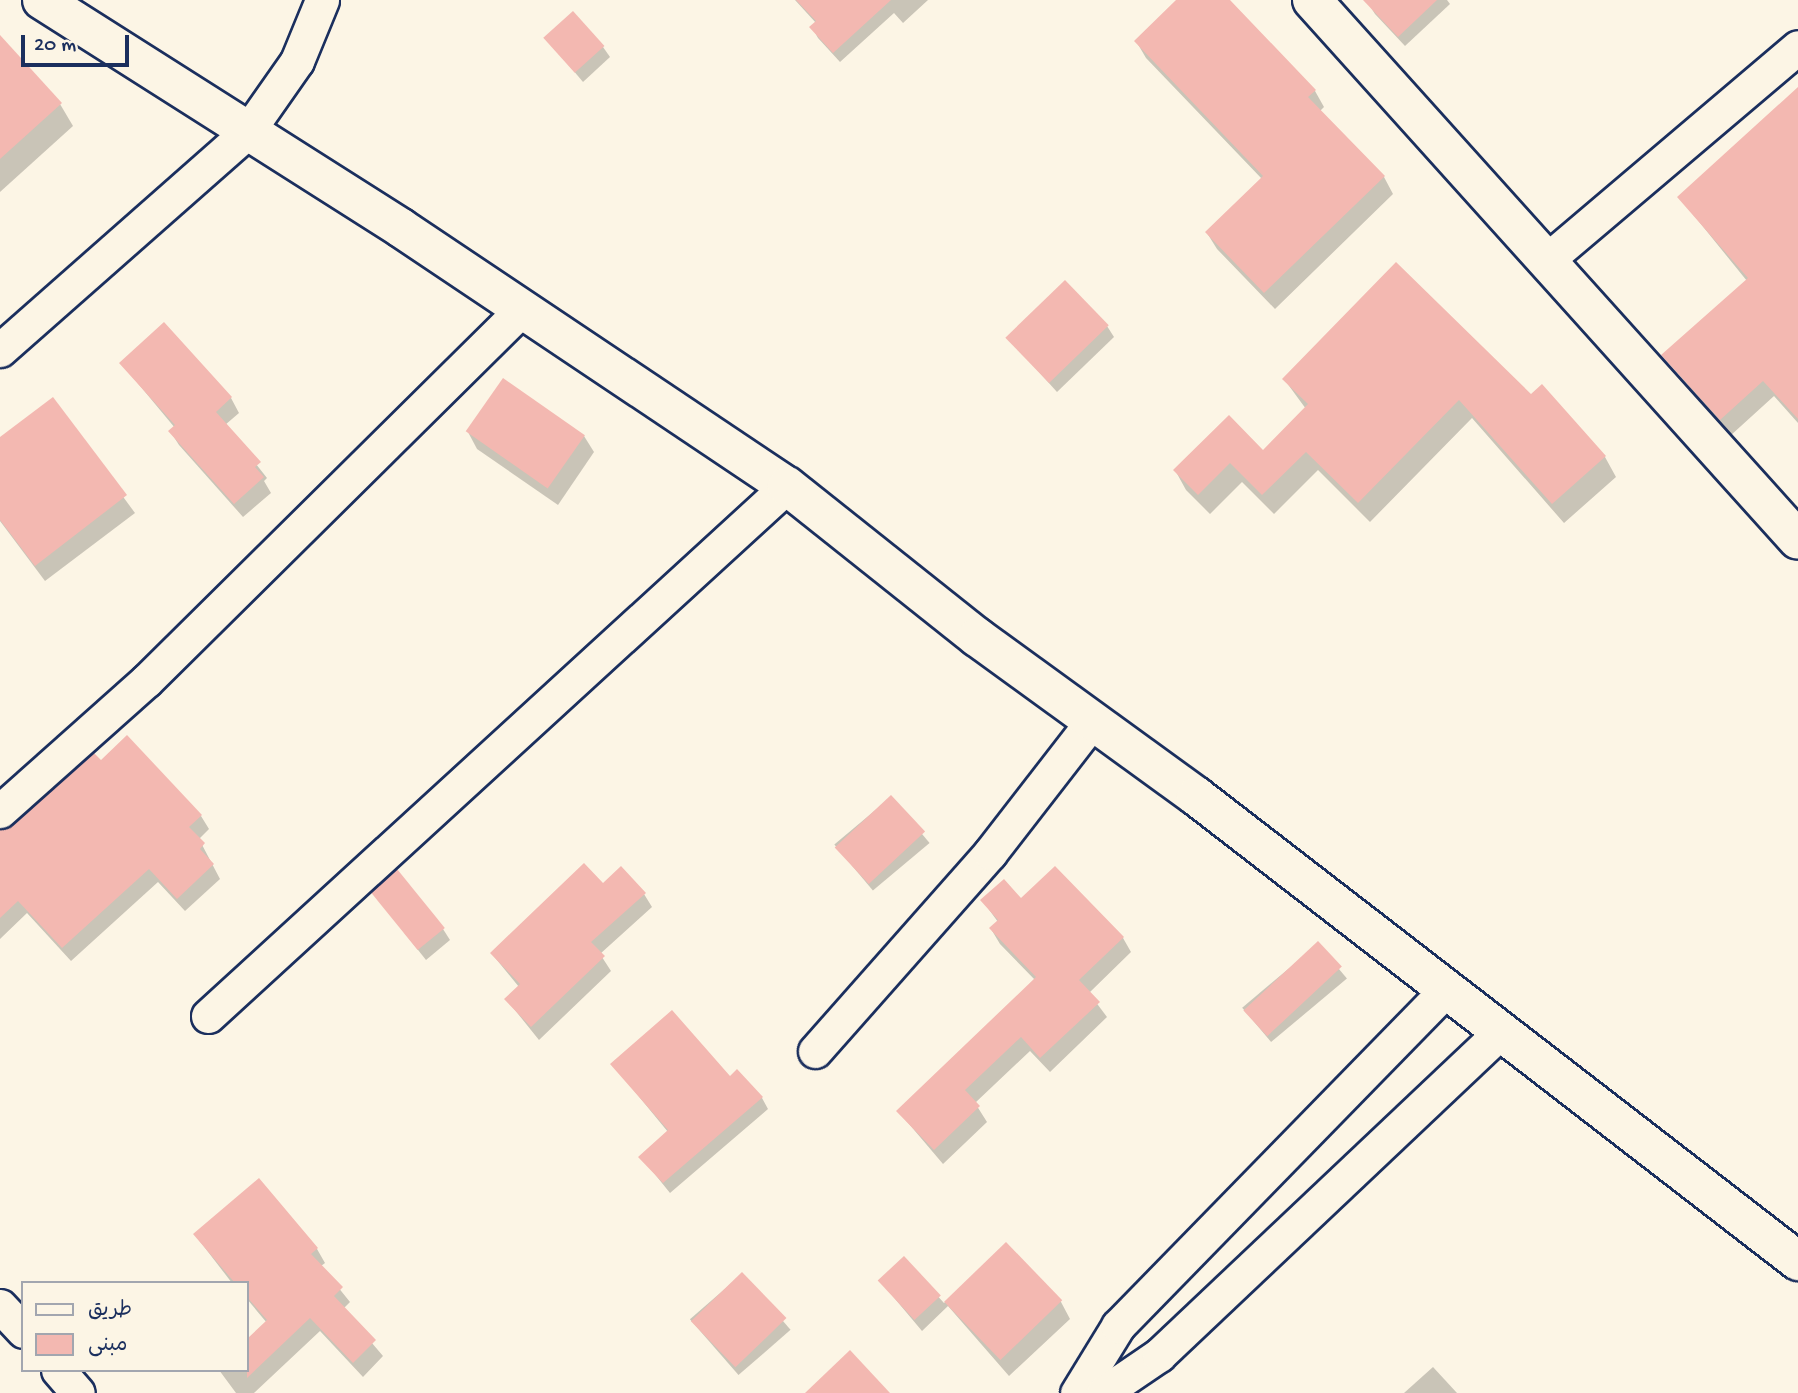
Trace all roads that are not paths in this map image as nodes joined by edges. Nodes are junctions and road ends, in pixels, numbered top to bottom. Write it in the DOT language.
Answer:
graph roads {
  1 [pos="42,0"];
  2 [pos="322,0"];
  3 [pos="1312,0"];
  4 [pos="1798,47"];
  5 [pos="248,131"];
  6 [pos="1546,260"];
  7 [pos="523,308"];
  8 [pos="0,350"];
  9 [pos="787,486"];
  10 [pos="1798,540"];
  11 [pos="1090,724"];
  12 [pos="0,811"];
  13 [pos="1447,989"];
  14 [pos="208,1016"];
  15 [pos="1499,1034"];
  16 [pos="815,1051"];
  17 [pos="1798,1261"];
  18 [pos="0,1306"];
  19 [pos="21,1329"];
  20 [pos="60,1372"];
  21 [pos="78,1393"];
  22 [pos="1077,1393"];
  23 [pos="1102,1393"];
  1 -- 5 [label="street"];
  2 -- 5 [label="street"];
  3 -- 6 [label="street"];
  4 -- 6 [label="street"];
  5 -- 7 [label="street"];
  5 -- 8 [label="street"];
  6 -- 10 [label="street"];
  7 -- 9 [label="street"];
  7 -- 12 [label="street"];
  9 -- 11 [label="street"];
  9 -- 14 [label="street"];
  11 -- 13 [label="street"];
  11 -- 16 [label="street"];
  13 -- 15 [label="street"];
  13 -- 22 [label="street"];
  15 -- 17 [label="street"];
  15 -- 23 [label="street"];
  18 -- 19 [label="street"];
  20 -- 21 [label="street"];
}
